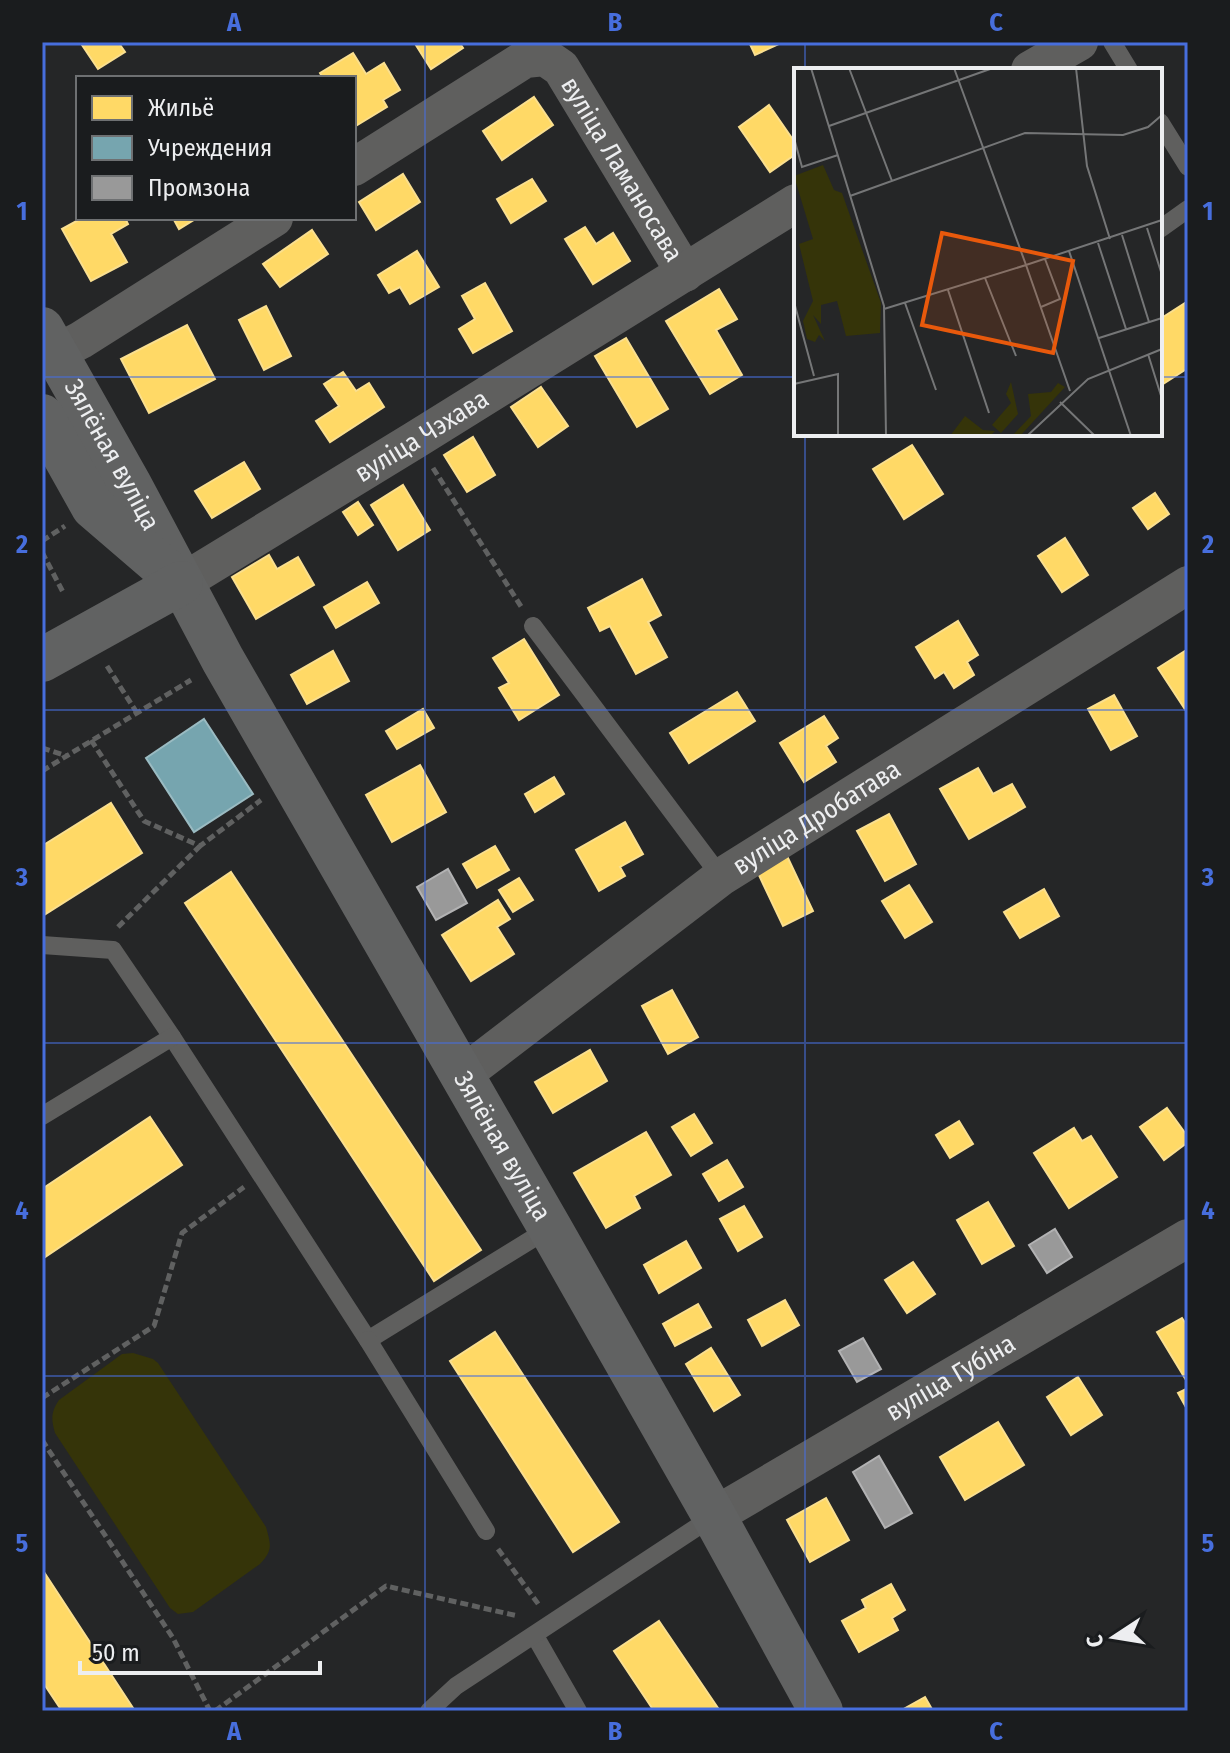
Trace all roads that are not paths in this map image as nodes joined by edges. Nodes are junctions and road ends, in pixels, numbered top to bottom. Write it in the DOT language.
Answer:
graph roads {
  1 [pos="1079,42"];
  2 [pos="1112,42"];
  3 [pos="1034,68"];
  4 [pos="1128,68"];
  5 [pos="1162,125"];
  6 [pos="356,166"];
  7 [pos="1188,167"];
  8 [pos="794,204"];
  9 [pos="1188,209"];
  10 [pos="271,220"];
  11 [pos="1162,228"];
  12 [pos="685,273"];
  13 [pos="49,341"];
  14 [pos="42,416"];
  15 [pos="181,583"];
  16 [pos="1188,585"];
  17 [pos="533,626"];
  18 [pos="42,660"];
  19 [pos="721,877"];
  20 [pos="42,945"];
  21 [pos="172,1037"];
  22 [pos="461,1076"];
  23 [pos="42,1116"];
  24 [pos="550,1228"];
  25 [pos="1188,1238"];
  26 [pos="368,1340"];
  27 [pos="714,1516"];
  28 [pos="486,1531"];
  29 [pos="535,1636"];
  30 [pos="429,1711"];
  31 [pos="578,1711"];
  32 [pos="821,1711"];
  1 -- 3 [label="street"];
  2 -- 4 [label="lane"];
  5 -- 7 [label="lane"];
  6 -- 12 [label="street, вуліца Ламаносава"];
  8 -- 12 [label="street, вуліца Чэхава"];
  9 -- 11 [label="lane"];
  10 -- 13 [label="street"];
  12 -- 15 [label="street, вуліца Чэхава"];
  13 -- 15 [label="main road, Зялёная вуліца"];
  14 -- 15 [label="main road, Зялёная вуліца"];
  15 -- 18 [label="main road, вуліца Чэхава"];
  15 -- 22 [label="main road, Зялёная вуліца"];
  16 -- 19 [label="street, вуліца Дробатава"];
  17 -- 19 [label="lane"];
  19 -- 22 [label="street, вуліца Дробатава"];
  20 -- 21 [label="lane"];
  21 -- 23 [label="lane"];
  21 -- 26 [label="lane"];
  22 -- 24 [label="main road, Зялёная вуліца"];
  24 -- 26 [label="lane"];
  24 -- 27 [label="main road, Зялёная вуліца"];
  25 -- 27 [label="street, вуліца Губіна"];
  26 -- 28 [label="lane"];
  27 -- 29 [label="lane"];
  27 -- 32 [label="main road, Зялёная вуліца"];
  29 -- 30 [label="lane"];
  29 -- 31 [label="lane"];
}
